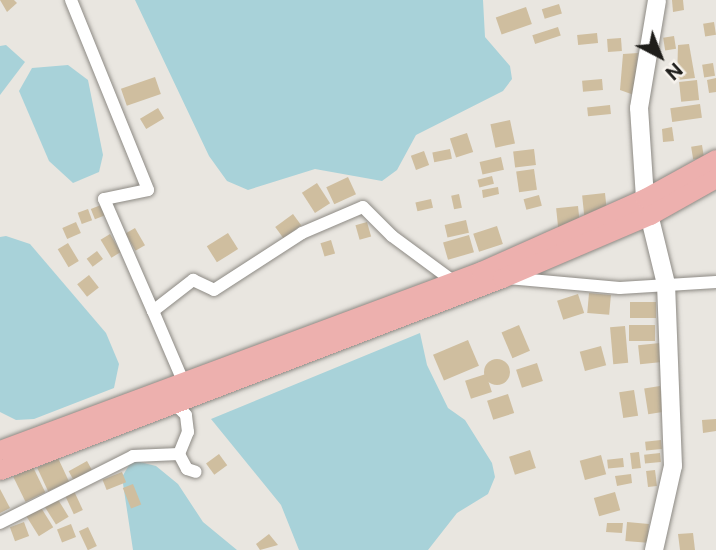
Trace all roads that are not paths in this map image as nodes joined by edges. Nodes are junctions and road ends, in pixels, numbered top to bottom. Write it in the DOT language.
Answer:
graph roads {
  1 [pos="71,0"];
  2 [pos="657,0"];
  3 [pos="716,159"];
  4 [pos="716,178"];
  5 [pos="647,207"];
  6 [pos="502,278"];
  7 [pos="716,282"];
  8 [pos="666,284"];
  9 [pos="459,286"];
  10 [pos="153,312"];
  11 [pos="183,382"];
  12 [pos="174,403"];
  13 [pos="0,450"];
  14 [pos="179,454"];
  15 [pos="0,470"];
  16 [pos="196,472"];
  17 [pos="0,523"];
  18 [pos="654,550"];
  1 -- 10 [label="street"];
  2 -- 5 [label="main road"];
  3 -- 5 [label="main road"];
  4 -- 5 [label="main road"];
  5 -- 6 [label="main road"];
  5 -- 8 [label="main road"];
  5 -- 9 [label="main road"];
  6 -- 8 [label="street"];
  6 -- 9 [label="main road"];
  7 -- 8 [label="street"];
  8 -- 18 [label="main road"];
  9 -- 10 [label="street"];
  9 -- 11 [label="main road"];
  9 -- 12 [label="main road"];
  10 -- 11 [label="street"];
  11 -- 13 [label="main road"];
  12 -- 14 [label="street"];
  12 -- 15 [label="main road"];
  14 -- 16 [label="street"];
  14 -- 17 [label="street"];
}
